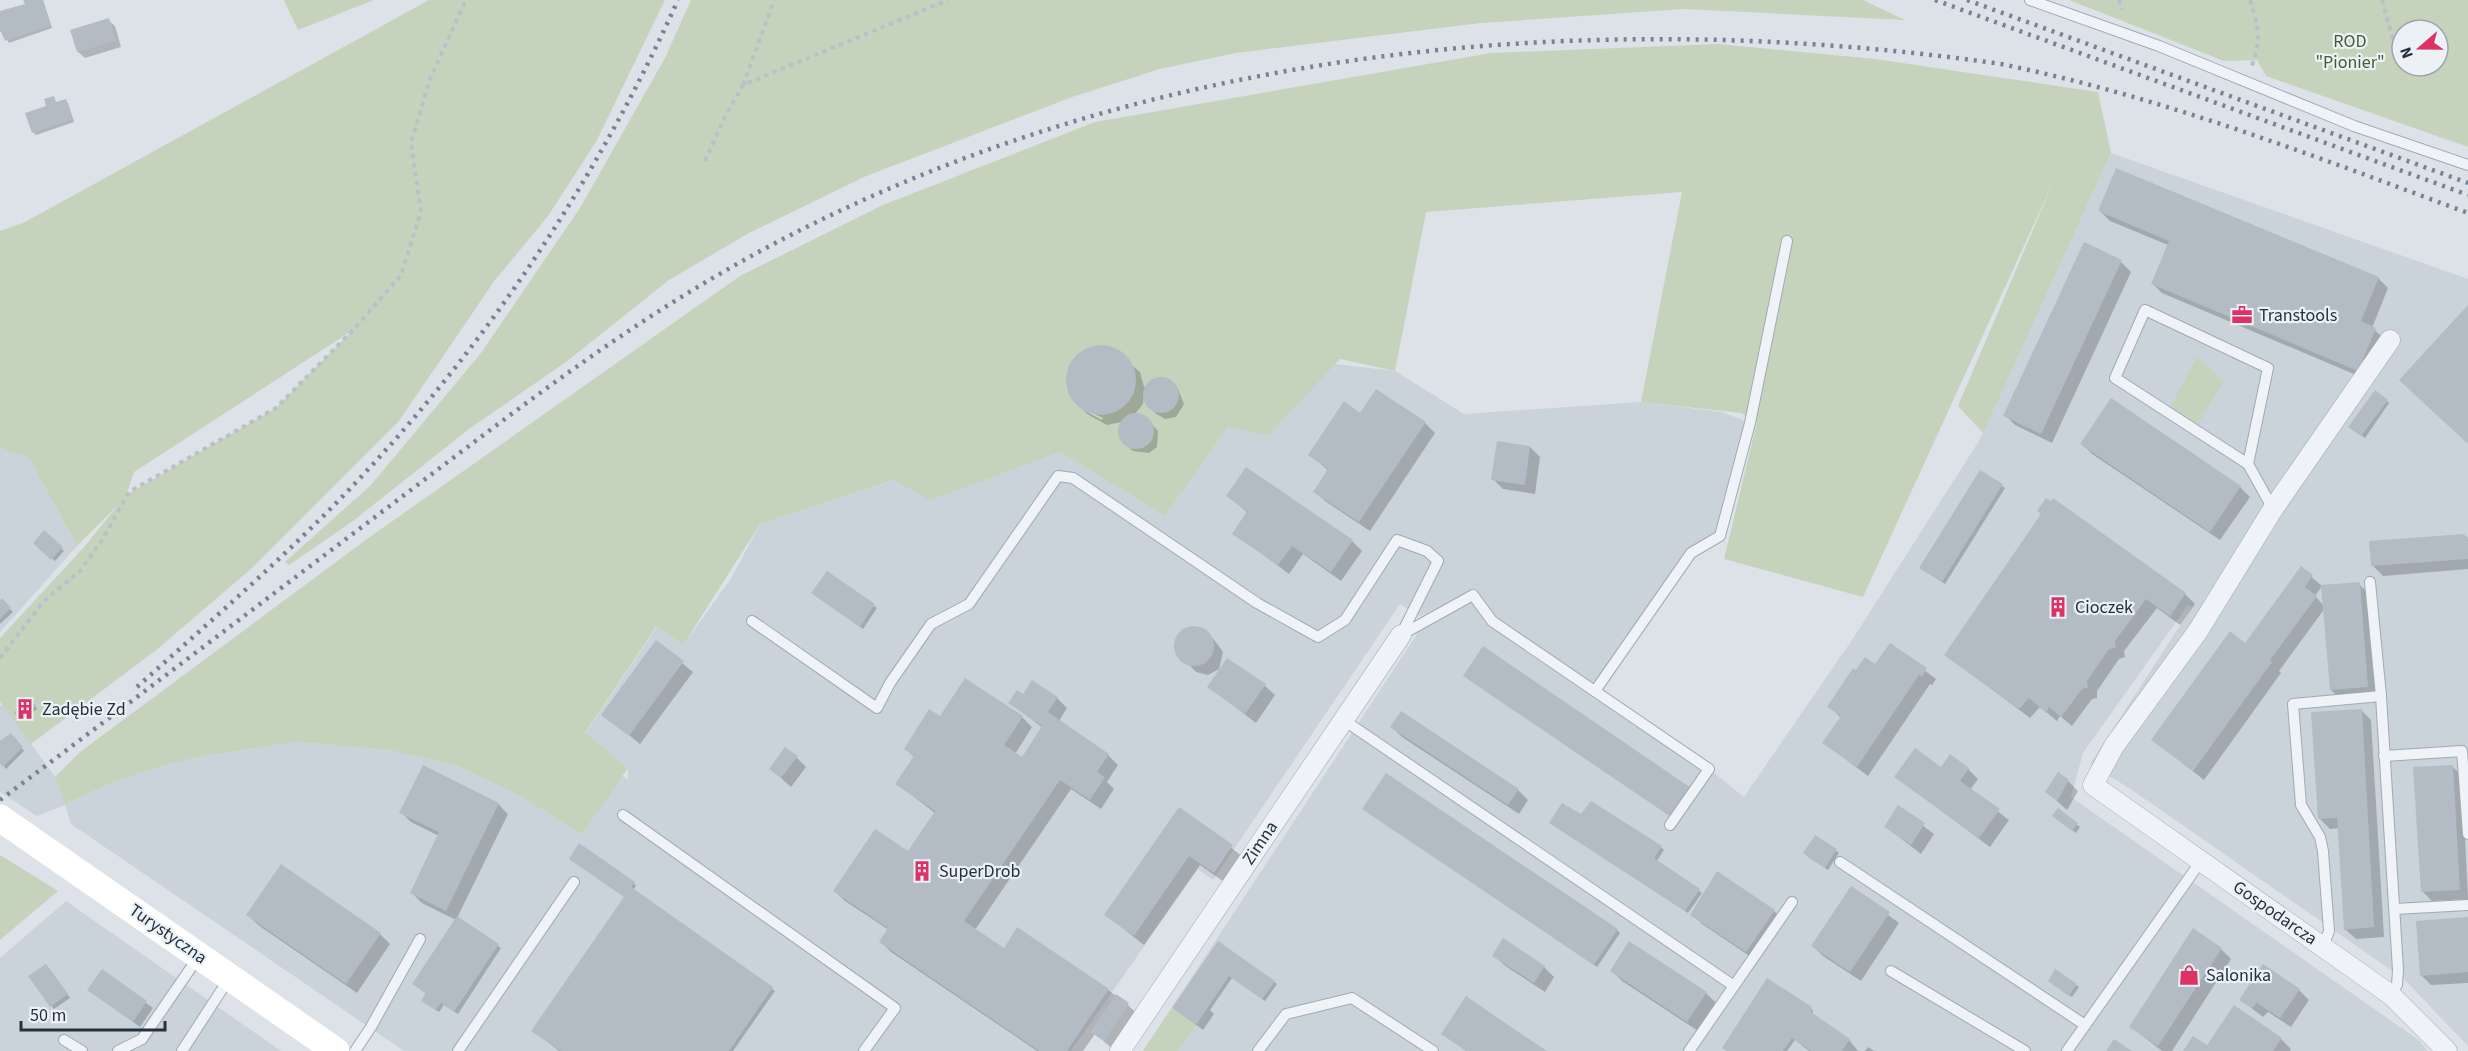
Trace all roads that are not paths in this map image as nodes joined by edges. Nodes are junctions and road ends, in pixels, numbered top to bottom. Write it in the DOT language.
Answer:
graph roads {
  1 [pos="2030,0"];
  2 [pos="2468,165"];
  3 [pos="1787,241"];
  4 [pos="2390,339"];
  5 [pos="2248,464"];
  6 [pos="2273,508"];
  7 [pos="2370,582"];
  8 [pos="752,621"];
  9 [pos="1401,635"];
  10 [pos="1595,691"];
  11 [pos="2380,696"];
  12 [pos="1348,723"];
  13 [pos="2384,756"];
  14 [pos="623,815"];
  15 [pos="0,818"];
  16 [pos="1670,825"];
  17 [pos="2468,834"];
  18 [pos="2201,861"];
  19 [pos="1840,862"];
  20 [pos="574,882"];
  21 [pos="1792,902"];
  22 [pos="2468,905"];
  23 [pos="2395,909"];
  24 [pos="420,939"];
  25 [pos="2323,947"];
  26 [pos="200,956"];
  27 [pos="1891,971"];
  28 [pos="230,977"];
  29 [pos="1734,986"];
  30 [pos="2391,995"];
  31 [pos="2085,1025"];
  32 [pos="64,1040"];
  33 [pos="82,1051"];
  34 [pos="118,1051"];
  35 [pos="182,1051"];
  36 [pos="336,1051"];
  37 [pos="355,1051"];
  38 [pos="458,1051"];
  39 [pos="864,1051"];
  40 [pos="1120,1051"];
  41 [pos="1258,1051"];
  42 [pos="1433,1051"];
  43 [pos="1689,1051"];
  44 [pos="2025,1051"];
  45 [pos="2067,1051"];
  46 [pos="2447,1051"];
  1 -- 2 [label="lane"];
  3 -- 10 [label="lane"];
  4 -- 6 [label="street"];
  5 -- 5 [label="lane"];
  5 -- 6 [label="lane"];
  6 -- 18 [label="street, Gospodarcza"];
  7 -- 11 [label="lane"];
  8 -- 9 [label="lane"];
  9 -- 10 [label="lane"];
  9 -- 40 [label="street, Zimna"];
  10 -- 16 [label="lane"];
  11 -- 13 [label="lane"];
  11 -- 25 [label="lane"];
  12 -- 29 [label="lane"];
  13 -- 17 [label="lane"];
  13 -- 23 [label="lane"];
  14 -- 39 [label="lane"];
  15 -- 26 [label="main road, Turystyczna"];
  18 -- 25 [label="street, Gospodarcza"];
  18 -- 31 [label="lane"];
  19 -- 31 [label="lane"];
  20 -- 38 [label="lane"];
  21 -- 29 [label="lane"];
  22 -- 23 [label="lane"];
  23 -- 30 [label="lane"];
  24 -- 37 [label="lane"];
  25 -- 30 [label="street, Gospodarcza"];
  26 -- 28 [label="main road, Turystyczna"];
  26 -- 34 [label="lane"];
  27 -- 44 [label="lane"];
  28 -- 35 [label="lane"];
  28 -- 36 [label="main road, Turystyczna"];
  29 -- 43 [label="lane"];
  30 -- 46 [label="street, Gospodarcza"];
  31 -- 45 [label="lane"];
  32 -- 33 [label="lane"];
  41 -- 42 [label="lane"];
}
